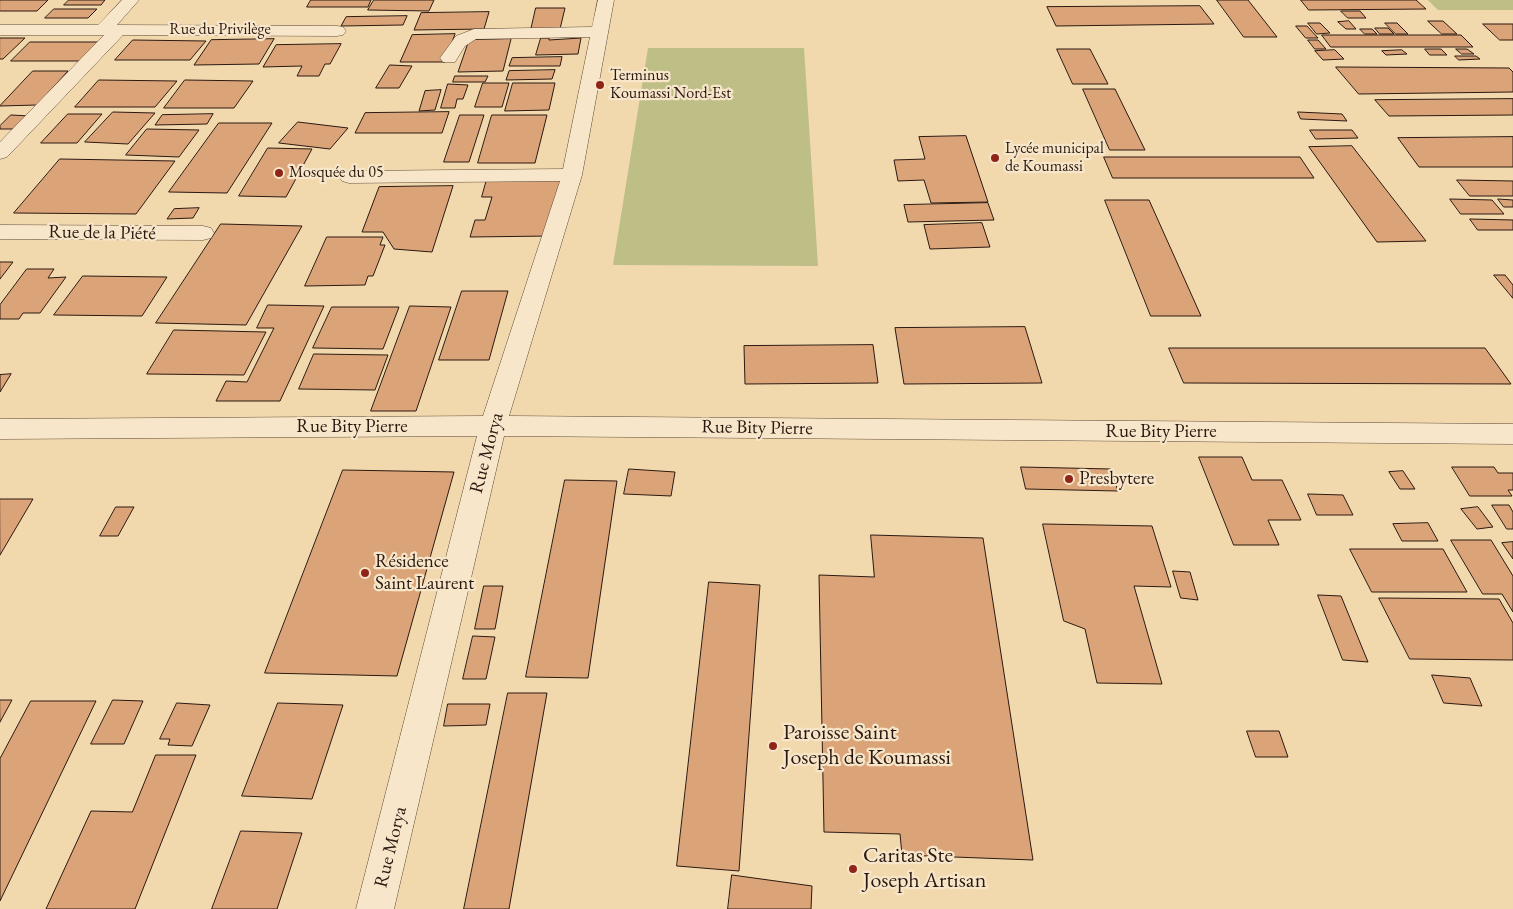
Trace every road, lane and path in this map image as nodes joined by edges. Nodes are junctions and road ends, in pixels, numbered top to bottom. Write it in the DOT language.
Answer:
graph roads {
  1 [pos="131,0"];
  2 [pos="606,0"];
  3 [pos="0,30"];
  4 [pos="111,30"];
  5 [pos="337,31"];
  6 [pos="601,32"];
  7 [pos="450,58"];
  8 [pos="0,153"];
  9 [pos="572,175"];
  10 [pos="348,177"];
  11 [pos="0,232"];
  12 [pos="203,234"];
  13 [pos="493,426"];
  14 [pos="0,429"];
  15 [pos="1513,434"];
  16 [pos="375,909"];
  1 -- 4 [label="street"];
  2 -- 6 [label="street, Rue Morya"];
  3 -- 4 [label="street, Rue du Privilège"];
  4 -- 5 [label="street, Rue du Privilège"];
  4 -- 8 [label="street"];
  6 -- 7 [label="street"];
  6 -- 9 [label="street, Rue Morya"];
  9 -- 10 [label="street"];
  9 -- 13 [label="street, Rue Morya"];
  11 -- 12 [label="street, Rue de la Piété"];
  13 -- 14 [label="street, Rue Bity Pierre"];
  13 -- 15 [label="street, Rue Bity Pierre"];
  13 -- 16 [label="street, Rue Morya"];
}
